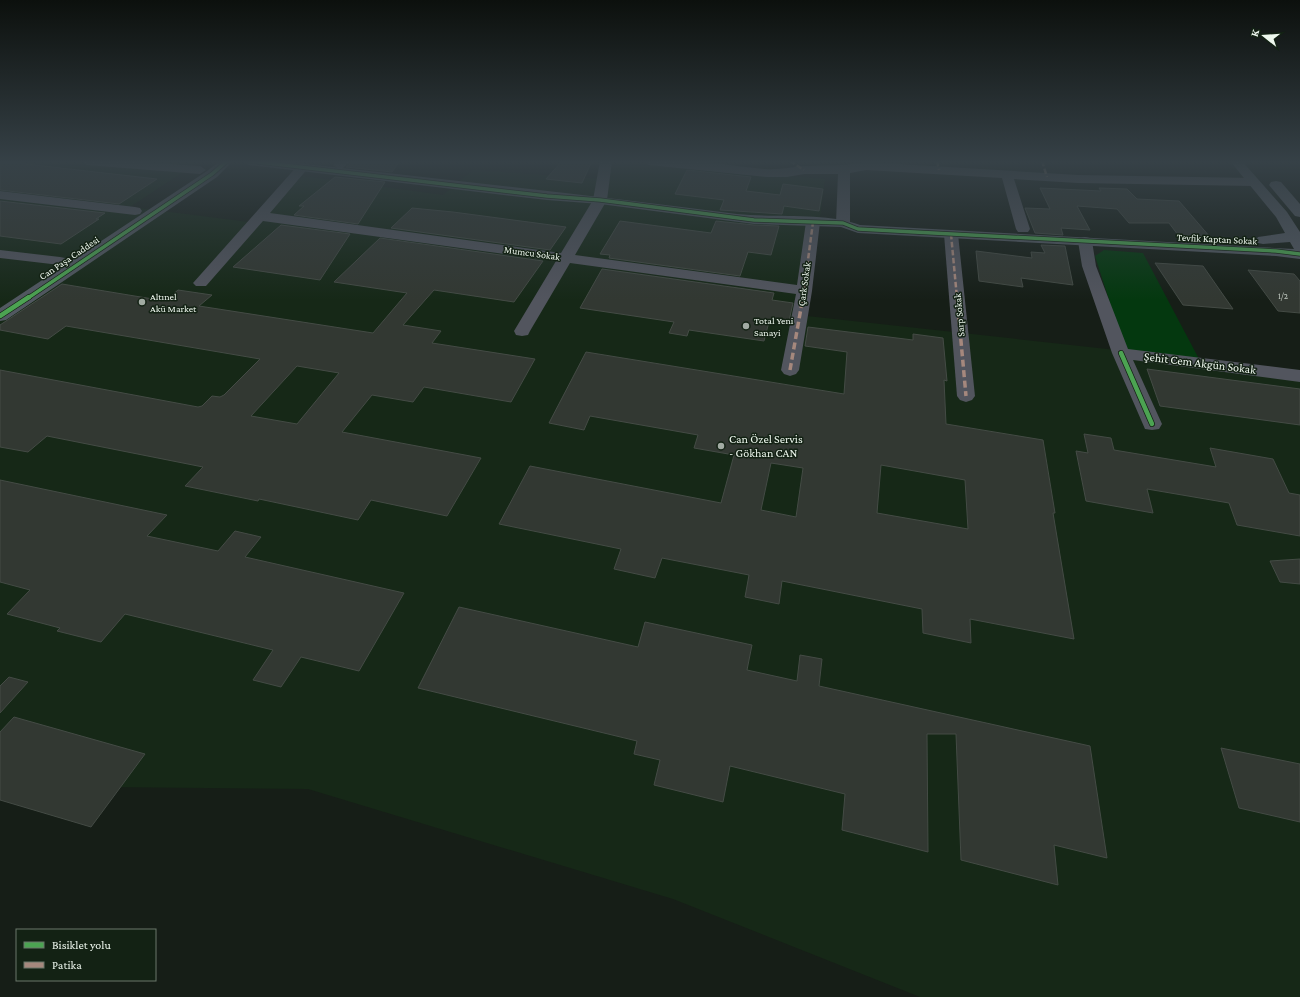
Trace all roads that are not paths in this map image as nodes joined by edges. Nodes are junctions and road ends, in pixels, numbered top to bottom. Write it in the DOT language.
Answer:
graph roads {
  1 [pos="106,208"];
  2 [pos="141,208"];
  3 [pos="161,208"];
  4 [pos="267,208"];
  5 [pos="596,208"];
  6 [pos="658,208"];
  7 [pos="843,208"];
  8 [pos="1017,208"];
  9 [pos="1276,208"];
  10 [pos="135,211"];
  11 [pos="260,216"];
  12 [pos="813,222"];
  13 [pos="843,223"];
  14 [pos="1023,229"];
  15 [pos="951,234"];
  16 [pos="1298,240"];
  17 [pos="1085,241"];
  18 [pos="0,254"];
  19 [pos="1300,254"];
  20 [pos="566,258"];
  21 [pos="60,262"];
  22 [pos="76,264"];
  23 [pos="201,283"];
  24 [pos="804,291"];
  25 [pos="0,301"];
  26 [pos="0,316"];
  27 [pos="522,331"];
  28 [pos="1121,353"];
  29 [pos="790,370"];
  30 [pos="1300,376"];
  31 [pos="966,396"];
  32 [pos="1152,424"];
  1 -- 10 [label="street"];
  2 -- 10 [label="street, Can Paşa Caddesi"];
  3 -- 22 [label="street, Can Paşa Caddesi"];
  4 -- 11 [label="street"];
  5 -- 20 [label="street"];
  6 -- 12 [label="street, Tevfik Kaptan Sokak"];
  7 -- 13 [label="street"];
  8 -- 14 [label="street"];
  9 -- 16 [label="street"];
  10 -- 21 [label="street, Can Paşa Caddesi"];
  11 -- 20 [label="street, Mumcu Sokak"];
  11 -- 23 [label="street"];
  12 -- 13 [label="street, Tevfik Kaptan Sokak"];
  12 -- 24 [label="street, Çark Sokak"];
  13 -- 14 [label="street, Tevfik Kaptan Sokak"];
  13 -- 15 [label="street, Tevfik Kaptan Sokak"];
  14 -- 16 [label="street, Tevfik Kaptan Sokak"];
  15 -- 17 [label="street, Tevfik Kaptan Sokak"];
  15 -- 31 [label="street, Sarp Sokak"];
  17 -- 19 [label="street, Tevfik Kaptan Sokak"];
  17 -- 28 [label="street"];
  18 -- 21 [label="street"];
  20 -- 24 [label="street, Mumcu Sokak"];
  20 -- 27 [label="street"];
  21 -- 22 [label="street"];
  21 -- 25 [label="street, Can Paşa Caddesi"];
  22 -- 26 [label="street, Can Paşa Caddesi"];
  24 -- 29 [label="street, Çark Sokak"];
  28 -- 30 [label="street, Şehit Cem Akgün Sokak"];
  28 -- 32 [label="street"];
}
